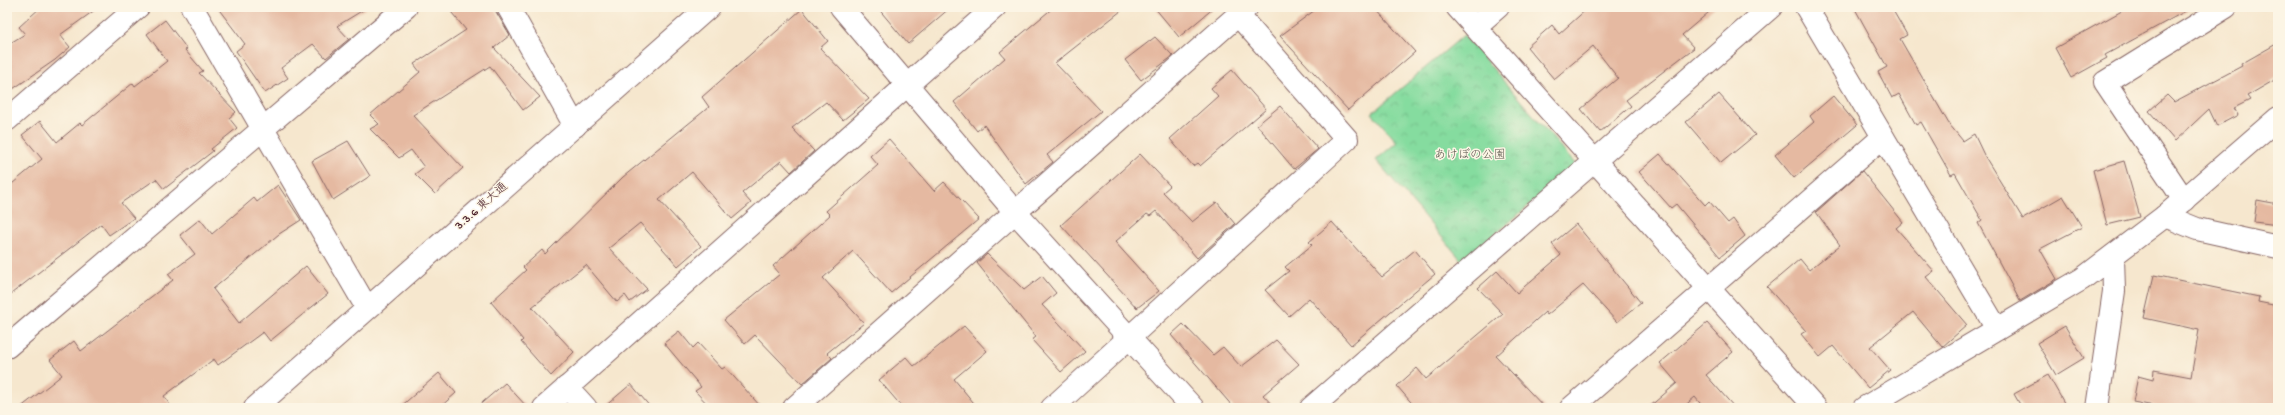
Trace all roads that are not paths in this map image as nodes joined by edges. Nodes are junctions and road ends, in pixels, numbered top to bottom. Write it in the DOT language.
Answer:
graph roads {
  1 [pos="138,7"];
  2 [pos="192,7"];
  3 [pos="406,7"];
  4 [pos="508,7"];
  5 [pos="709,7"];
  6 [pos="841,7"];
  7 [pos="995,7"];
  8 [pos="1457,7"];
  9 [pos="1498,7"];
  10 [pos="1771,7"];
  11 [pos="1806,7"];
  12 [pos="2226,7"];
  13 [pos="1243,11"];
  14 [pos="1475,27"];
  15 [pos="907,85"];
  16 [pos="2278,118"];
  17 [pos="7,120"];
  18 [pos="575,126"];
  19 [pos="261,129"];
  20 [pos="1883,137"];
  21 [pos="1595,161"];
  22 [pos="2184,200"];
  23 [pos="1015,212"];
  24 [pos="2165,216"];
  25 [pos="2278,247"];
  26 [pos="2113,256"];
  27 [pos="1709,288"];
  28 [pos="366,308"];
  29 [pos="1997,329"];
  30 [pos="1130,339"];
  31 [pos="7,347"];
  32 [pos="567,387"];
  33 [pos="255,408"];
  34 [pos="544,408"];
  35 [pos="586,408"];
  36 [pos="794,408"];
  37 [pos="1052,408"];
  38 [pos="1193,408"];
  39 [pos="1311,408"];
  40 [pos="1571,408"];
  41 [pos="1816,408"];
  42 [pos="1864,408"];
  43 [pos="2097,408"];
  1 -- 17 [label="street"];
  2 -- 19 [label="street"];
  3 -- 19 [label="street"];
  4 -- 18 [label="street"];
  5 -- 18 [label="street, 3.3.6 東大通"];
  6 -- 15 [label="street"];
  7 -- 15 [label="street"];
  8 -- 14 [label="street"];
  9 -- 14 [label="street"];
  10 -- 21 [label="street"];
  11 -- 20 [label="street"];
  12 -- 22 [label="street"];
  13 -- 23 [label="street"];
  13 -- 30 [label="street"];
  14 -- 21 [label="street"];
  15 -- 23 [label="street"];
  15 -- 32 [label="street"];
  16 -- 22 [label="street"];
  18 -- 28 [label="street, 3.3.6 東大通"];
  19 -- 28 [label="street"];
  19 -- 31 [label="street"];
  20 -- 27 [label="street"];
  20 -- 29 [label="street"];
  21 -- 27 [label="street"];
  21 -- 39 [label="street"];
  22 -- 24 [label="street"];
  23 -- 30 [label="street"];
  23 -- 36 [label="street"];
  24 -- 25 [label="street"];
  24 -- 26 [label="street"];
  26 -- 29 [label="street"];
  26 -- 43 [label="street"];
  27 -- 40 [label="street"];
  27 -- 41 [label="street"];
  28 -- 33 [label="street, 3.3.6 東大通"];
  29 -- 42 [label="street"];
  30 -- 37 [label="street"];
  30 -- 38 [label="street"];
  32 -- 34 [label="street"];
  32 -- 35 [label="street"];
}
